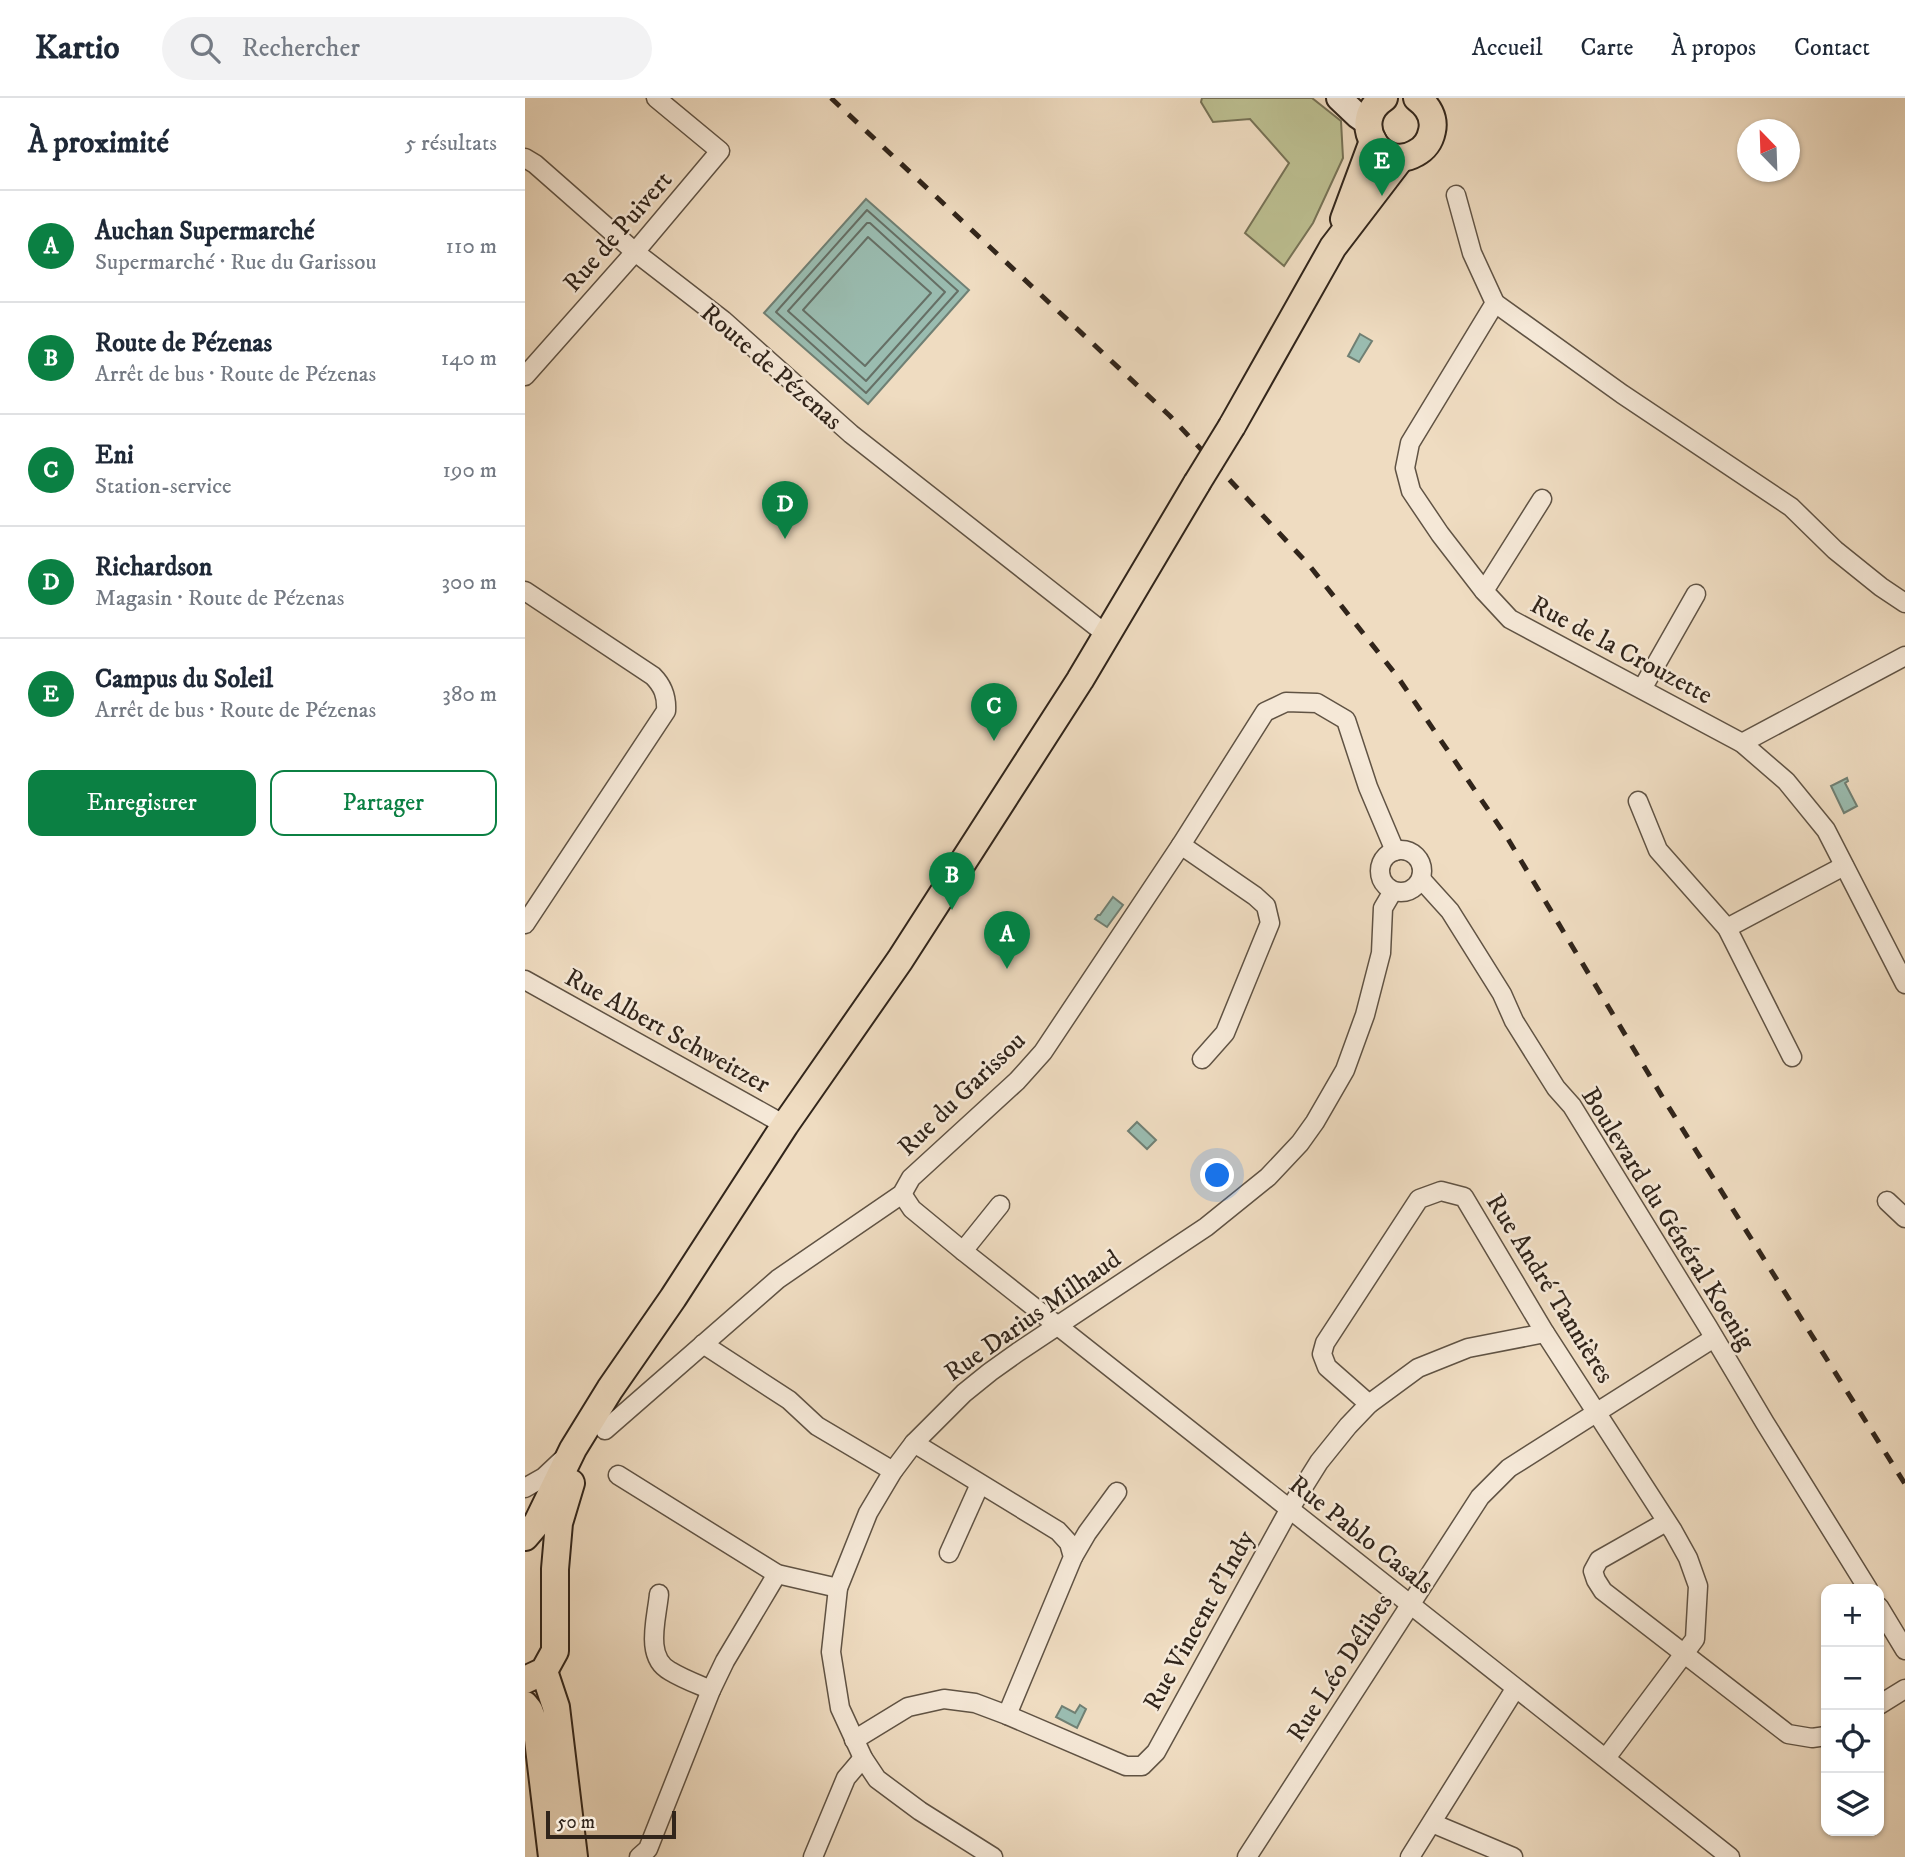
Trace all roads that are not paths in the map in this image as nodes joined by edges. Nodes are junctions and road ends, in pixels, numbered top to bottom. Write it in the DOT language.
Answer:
graph roads {
  1 [pos="656,98"];
  2 [pos="1339,98"];
  3 [pos="1381,99"];
  4 [pos="1428,103"];
  5 [pos="1370,132"];
  6 [pos="525,158"];
  7 [pos="1401,158"];
  8 [pos="1456,195"];
  9 [pos="1333,247"];
  10 [pos="635,252"];
  11 [pos="1495,303"];
  12 [pos="525,376"];
  13 [pos="1542,499"];
  14 [pos="525,591"];
  15 [pos="1484,591"];
  16 [pos="1696,594"];
  17 [pos="1905,603"];
  18 [pos="1107,635"];
  19 [pos="1905,656"];
  20 [pos="1641,689"];
  21 [pos="1742,743"];
  22 [pos="1638,801"];
  23 [pos="1181,845"];
  24 [pos="1395,851"];
  25 [pos="1845,866"];
  26 [pos="1421,879"];
  27 [pos="1393,891"];
  28 [pos="525,924"];
  29 [pos="1727,928"];
  30 [pos="525,980"];
  31 [pos="1905,984"];
  32 [pos="1792,1057"];
  33 [pos="1202,1059"];
  34 [pos="785,1125"];
  35 [pos="902,1194"];
  36 [pos="1887,1201"];
  37 [pos="1000,1205"];
  38 [pos="1905,1218"];
  39 [pos="963,1251"];
  40 [pos="673,1298"];
  41 [pos="1057,1326"];
  42 [pos="1545,1333"];
  43 [pos="1714,1338"];
  44 [pos="703,1344"];
  45 [pos="1369,1404"];
  46 [pos="1597,1413"];
  47 [pos="605,1430"];
  48 [pos="914,1443"];
  49 [pos="574,1460"];
  50 [pos="893,1471"];
  51 [pos="618,1475"];
  52 [pos="980,1484"];
  53 [pos="525,1489"];
  54 [pos="1117,1492"];
  55 [pos="1289,1510"];
  56 [pos="1665,1522"];
  57 [pos="525,1538"];
  58 [pos="949,1553"];
  59 [pos="1073,1557"];
  60 [pos="555,1569"];
  61 [pos="778,1574"];
  62 [pos="1865,1584"];
  63 [pos="838,1588"];
  64 [pos="659,1594"];
  65 [pos="1411,1605"];
  66 [pos="1884,1615"];
  67 [pos="1905,1650"];
  68 [pos="1686,1654"];
  69 [pos="535,1675"];
  70 [pos="1515,1689"];
  71 [pos="1905,1689"];
  72 [pos="711,1690"];
  73 [pos="1884,1702"];
  74 [pos="525,1705"];
  75 [pos="1007,1715"];
  76 [pos="1821,1737"];
  77 [pos="854,1740"];
  78 [pos="863,1758"];
  79 [pos="1606,1758"];
  80 [pos="1432,1823"];
  81 [pos="552,1857"];
  82 [pos="574,1857"];
  83 [pos="639,1857"];
  84 [pos="813,1857"];
  85 [pos="993,1857"];
  86 [pos="1247,1857"];
  87 [pos="1410,1857"];
  88 [pos="1513,1857"];
  89 [pos="1730,1857"];
  1 -- 10 [label="street, Rue de Puivert"];
  2 -- 5 [label="street"];
  3 -- 5 [label="main road"];
  4 -- 7 [label="main road"];
  5 -- 7 [label="main road"];
  5 -- 9 [label="main road"];
  6 -- 10 [label="street, Route de Pézenas"];
  7 -- 9 [label="main road"];
  8 -- 11 [label="street"];
  9 -- 18 [label="main road, bridge"];
  10 -- 12 [label="street, Rue de Puivert"];
  10 -- 18 [label="street, Route de Pézenas"];
  11 -- 15 [label="street, Rue de la Crouzette"];
  11 -- 17 [label="street"];
  13 -- 15 [label="street"];
  14 -- 28 [label="street"];
  15 -- 20 [label="street, Rue de la Crouzette"];
  16 -- 20 [label="street"];
  18 -- 34 [label="main road"];
  19 -- 21 [label="street"];
  20 -- 21 [label="street, Rue de la Crouzette"];
  21 -- 25 [label="street, Rue de la Crouzette"];
  22 -- 29 [label="street"];
  23 -- 24 [label="street, Rue du Garissou"];
  23 -- 33 [label="street"];
  23 -- 35 [label="street, Rue du Garissou"];
  24 -- 26 [label="street"];
  24 -- 27 [label="street"];
  25 -- 29 [label="street"];
  25 -- 31 [label="street, Rue de la Crouzette"];
  26 -- 27 [label="street"];
  26 -- 43 [label="street, Boulevard du Général Koenig"];
  27 -- 41 [label="street, Rue Darius Milhaud"];
  29 -- 32 [label="street"];
  30 -- 34 [label="street, Rue Albert Schweitzer"];
  34 -- 40 [label="main road"];
  35 -- 39 [label="street, Rue Pablo Casals"];
  35 -- 44 [label="street, Rue du Garissou"];
  36 -- 38 [label="street"];
  37 -- 39 [label="street"];
  39 -- 41 [label="street, Rue Pablo Casals"];
  40 -- 47 [label="main road"];
  40 -- 49 [label="main road"];
  41 -- 48 [label="street, Rue Darius Milhaud"];
  41 -- 55 [label="street, Rue Pablo Casals"];
  42 -- 45 [label="street, Rue Vincent d'Indy"];
  42 -- 45 [label="street, Rue André Tannières"];
  42 -- 46 [label="street, Rue André Tannières"];
  43 -- 46 [label="street, Rue Léo Délibes"];
  43 -- 62 [label="street, Boulevard du Général Koenig"];
  44 -- 47 [label="street, Rue du Garissou"];
  44 -- 50 [label="street"];
  45 -- 55 [label="street, Rue Vincent d'Indy"];
  46 -- 56 [label="street, Rue André Tannières"];
  46 -- 65 [label="street, Rue Léo Délibes"];
  47 -- 49 [label="main road"];
  48 -- 50 [label="street, Rue Darius Milhaud"];
  48 -- 52 [label="street"];
  49 -- 53 [label="street"];
  49 -- 57 [label="main road"];
  49 -- 60 [label="main road"];
  50 -- 63 [label="street, Rue Darius Milhaud"];
  51 -- 61 [label="street"];
  52 -- 58 [label="street"];
  52 -- 59 [label="street"];
  54 -- 59 [label="street"];
  55 -- 65 [label="street, Rue Pablo Casals"];
  55 -- 75 [label="street, Rue Vincent d'Indy"];
  56 -- 68 [label="street, Rue André Tannières"];
  56 -- 68 [label="street"];
  57 -- 60 [label="main road"];
  59 -- 75 [label="street"];
  60 -- 69 [label="main road"];
  61 -- 63 [label="street"];
  61 -- 72 [label="street"];
  63 -- 77 [label="street, Rue Darius Milhaud"];
  64 -- 72 [label="street"];
  65 -- 70 [label="street, Rue Pablo Casals"];
  65 -- 86 [label="street, Rue Léo Délibes"];
  66 -- 67 [label="street"];
  68 -- 76 [label="street"];
  68 -- 79 [label="street"];
  69 -- 82 [label="main road"];
  70 -- 79 [label="street, Rue Pablo Casals"];
  70 -- 80 [label="street"];
  71 -- 73 [label="street"];
  72 -- 83 [label="street"];
  74 -- 81 [label="main road"];
  75 -- 77 [label="street, Rue Vincent d'Indy"];
  77 -- 78 [label="street, Rue Darius Milhaud"];
  78 -- 84 [label="street"];
  78 -- 85 [label="street, Rue Darius Milhaud"];
  79 -- 89 [label="street, Rue Pablo Casals"];
  80 -- 87 [label="street"];
  80 -- 88 [label="street"];
}
